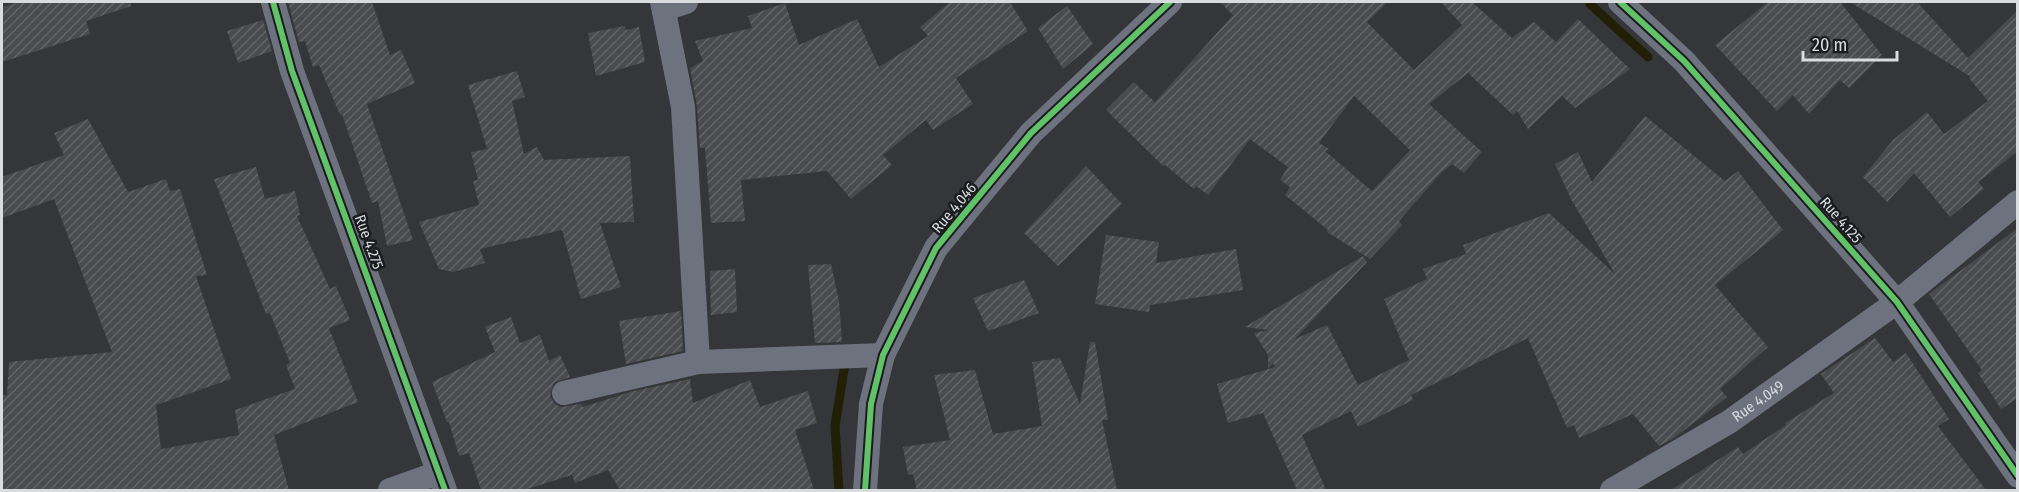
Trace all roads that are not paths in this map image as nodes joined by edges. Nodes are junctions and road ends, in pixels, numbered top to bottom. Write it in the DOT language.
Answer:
graph roads {
  1 [pos="273,2"];
  2 [pos="1170,2"];
  3 [pos="1620,2"];
  4 [pos="671,4"];
  5 [pos="2018,202"];
  6 [pos="1897,302"];
  7 [pos="883,355"];
  8 [pos="698,362"];
  9 [pos="564,393"];
  10 [pos="2018,476"];
  11 [pos="442,482"];
  12 [pos="390,490"];
  13 [pos="865,490"];
  14 [pos="1612,490"];
  1 -- 11 [label="street, Rue 4.275"];
  2 -- 7 [label="street, Rue 4.046"];
  3 -- 6 [label="street, Rue 4.125"];
  4 -- 8 [label="street"];
  5 -- 6 [label="street, Rue 4.049"];
  6 -- 10 [label="street, Rue 4.125"];
  6 -- 14 [label="street, Rue 4.049"];
  7 -- 8 [label="street"];
  7 -- 13 [label="street, Rue 4.046"];
  8 -- 9 [label="street"];
  11 -- 12 [label="street"];
}
